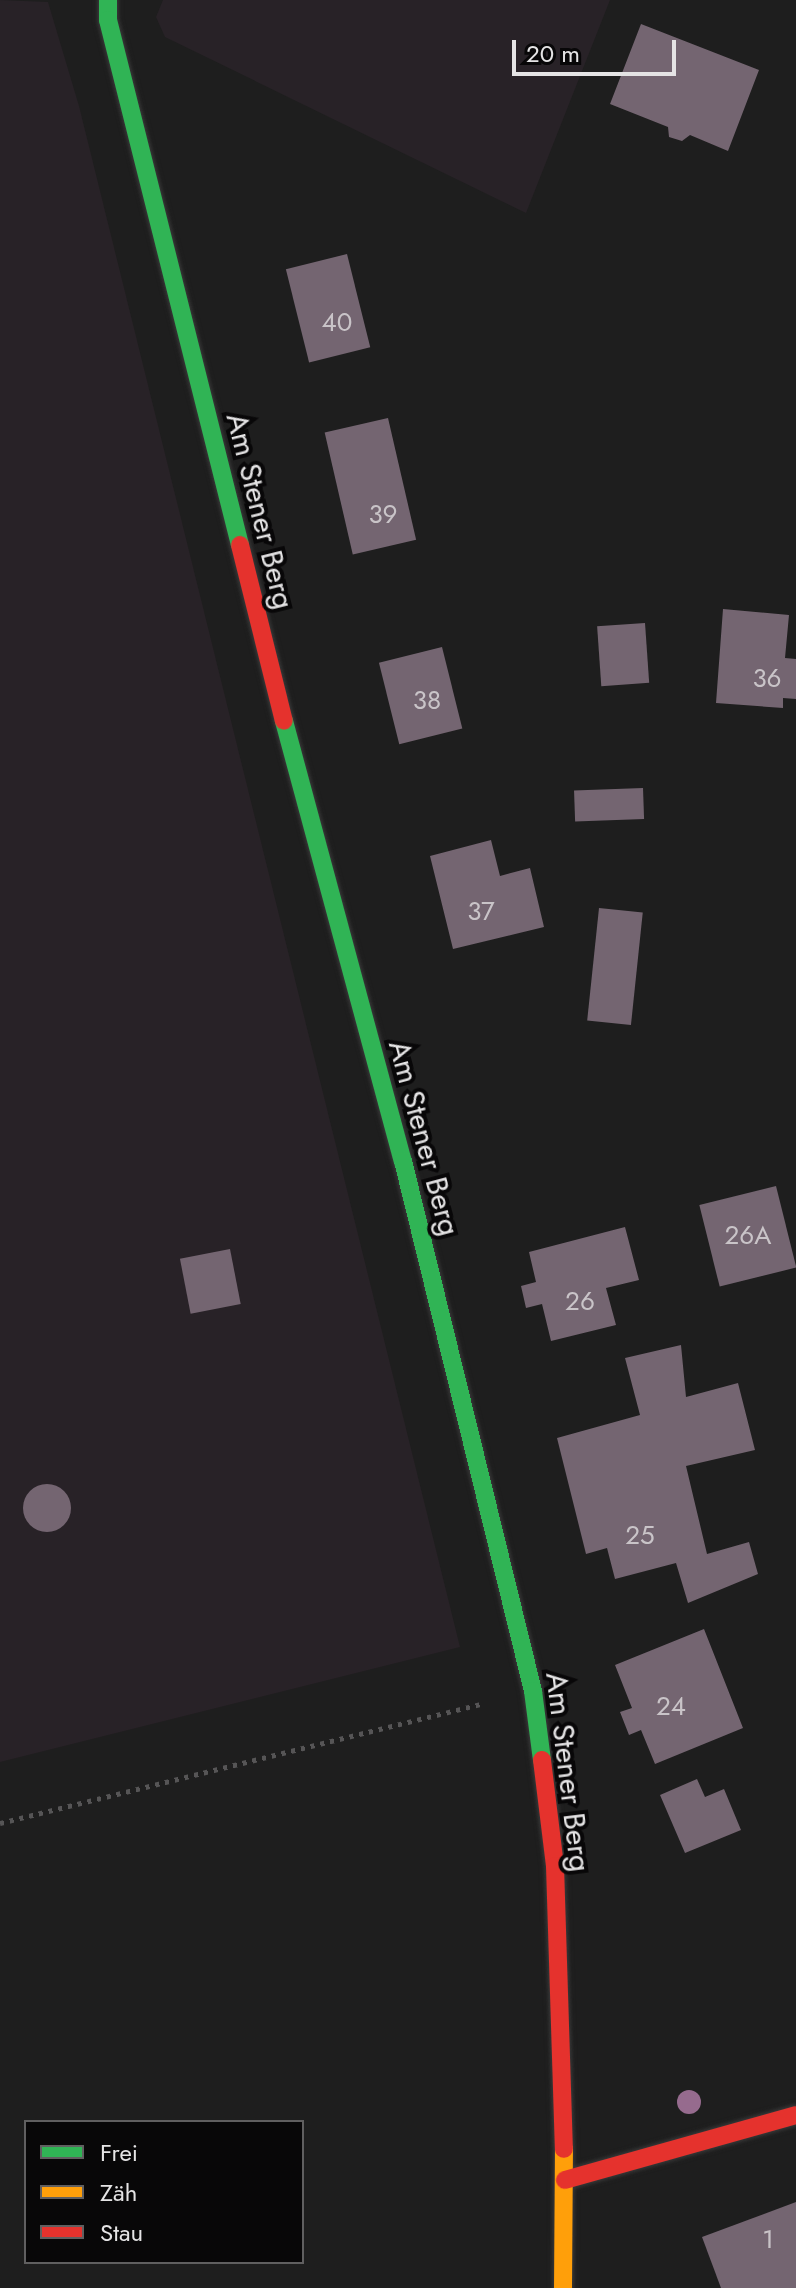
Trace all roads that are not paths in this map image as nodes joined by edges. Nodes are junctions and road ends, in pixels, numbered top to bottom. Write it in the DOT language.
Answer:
graph roads {
  1 [pos="108,0"];
  2 [pos="796,2115"];
  3 [pos="565,2180"];
  4 [pos="563,2288"];
  1 -- 3 [label="street, Am Stener Berg"];
  2 -- 3 [label="street"];
  3 -- 4 [label="street, Am Stener Berg"];
}
